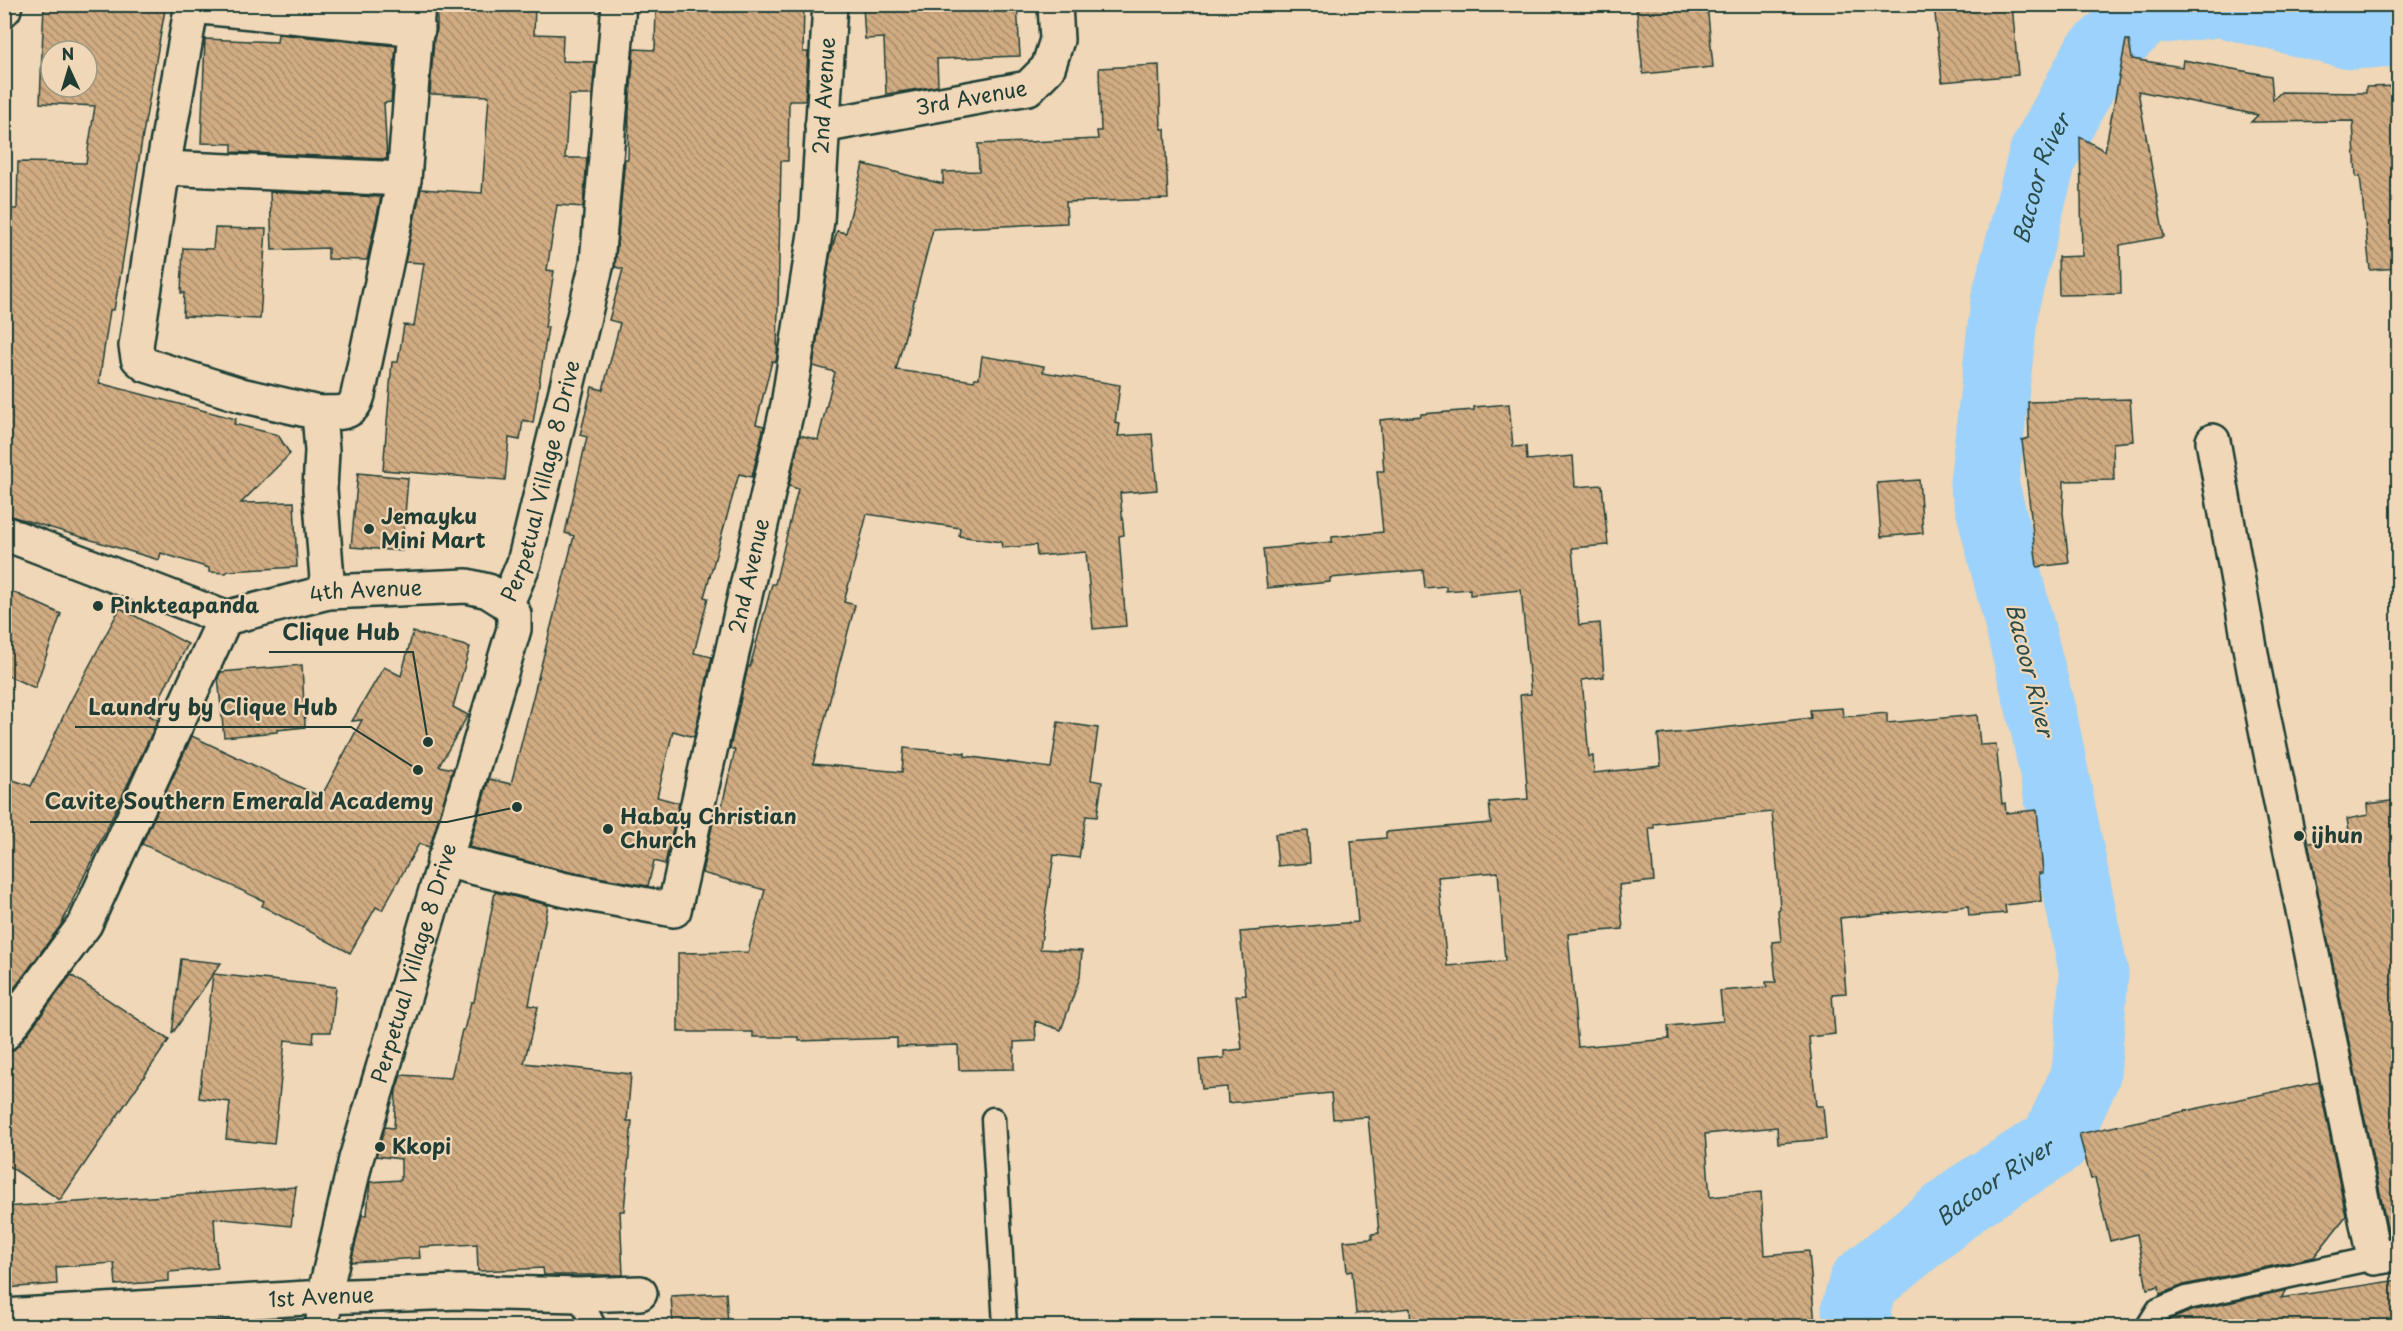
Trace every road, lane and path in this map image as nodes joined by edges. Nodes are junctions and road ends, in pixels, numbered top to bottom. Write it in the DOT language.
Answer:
graph roads {
  1 [pos="5,4"];
  2 [pos="619,4"];
  3 [pos="830,4"];
  4 [pos="1055,4"];
  5 [pos="192,5"];
  6 [pos="4,9"];
  7 [pos="418,17"];
  8 [pos="822,126"];
  9 [pos="164,168"];
  10 [pos="405,179"];
  11 [pos="319,413"];
  12 [pos="2213,441"];
  13 [pos="4,533"];
  14 [pos="328,592"];
  15 [pos="507,603"];
  16 [pos="225,618"];
  17 [pos="444,860"];
  18 [pos="4,1034"];
  19 [pos="993,1119"];
  20 [pos="2386,1256"];
  21 [pos="640,1293"];
  22 [pos="578,1296"];
  23 [pos="323,1312"];
  24 [pos="4,1316"];
  25 [pos="594,1326"];
  26 [pos="1005,1326"];
  27 [pos="2148,1326"];
  1 -- 6 [label="street"];
  2 -- 15 [label="street, Perpetual Village 8 Drive"];
  3 -- 8 [label="street, 2nd Avenue"];
  4 -- 8 [label="street, 3rd Avenue"];
  5 -- 7 [label="street"];
  5 -- 9 [label="street"];
  7 -- 10 [label="street"];
  8 -- 17 [label="street, 2nd Avenue"];
  9 -- 10 [label="street"];
  9 -- 11 [label="street"];
  10 -- 11 [label="street"];
  11 -- 14 [label="street"];
  12 -- 20 [label="street"];
  13 -- 16 [label="street"];
  14 -- 15 [label="street, 4th Avenue"];
  14 -- 16 [label="street, 4th Avenue"];
  15 -- 17 [label="street, Perpetual Village 8 Drive"];
  16 -- 18 [label="street"];
  17 -- 23 [label="street, Perpetual Village 8 Drive"];
  19 -- 26 [label="lane"];
  20 -- 27 [label="lane"];
  21 -- 22 [label="street, 1st Avenue"];
  22 -- 23 [label="street, 1st Avenue"];
  22 -- 25 [label="lane"];
  23 -- 24 [label="street, 1st Avenue"];
}
